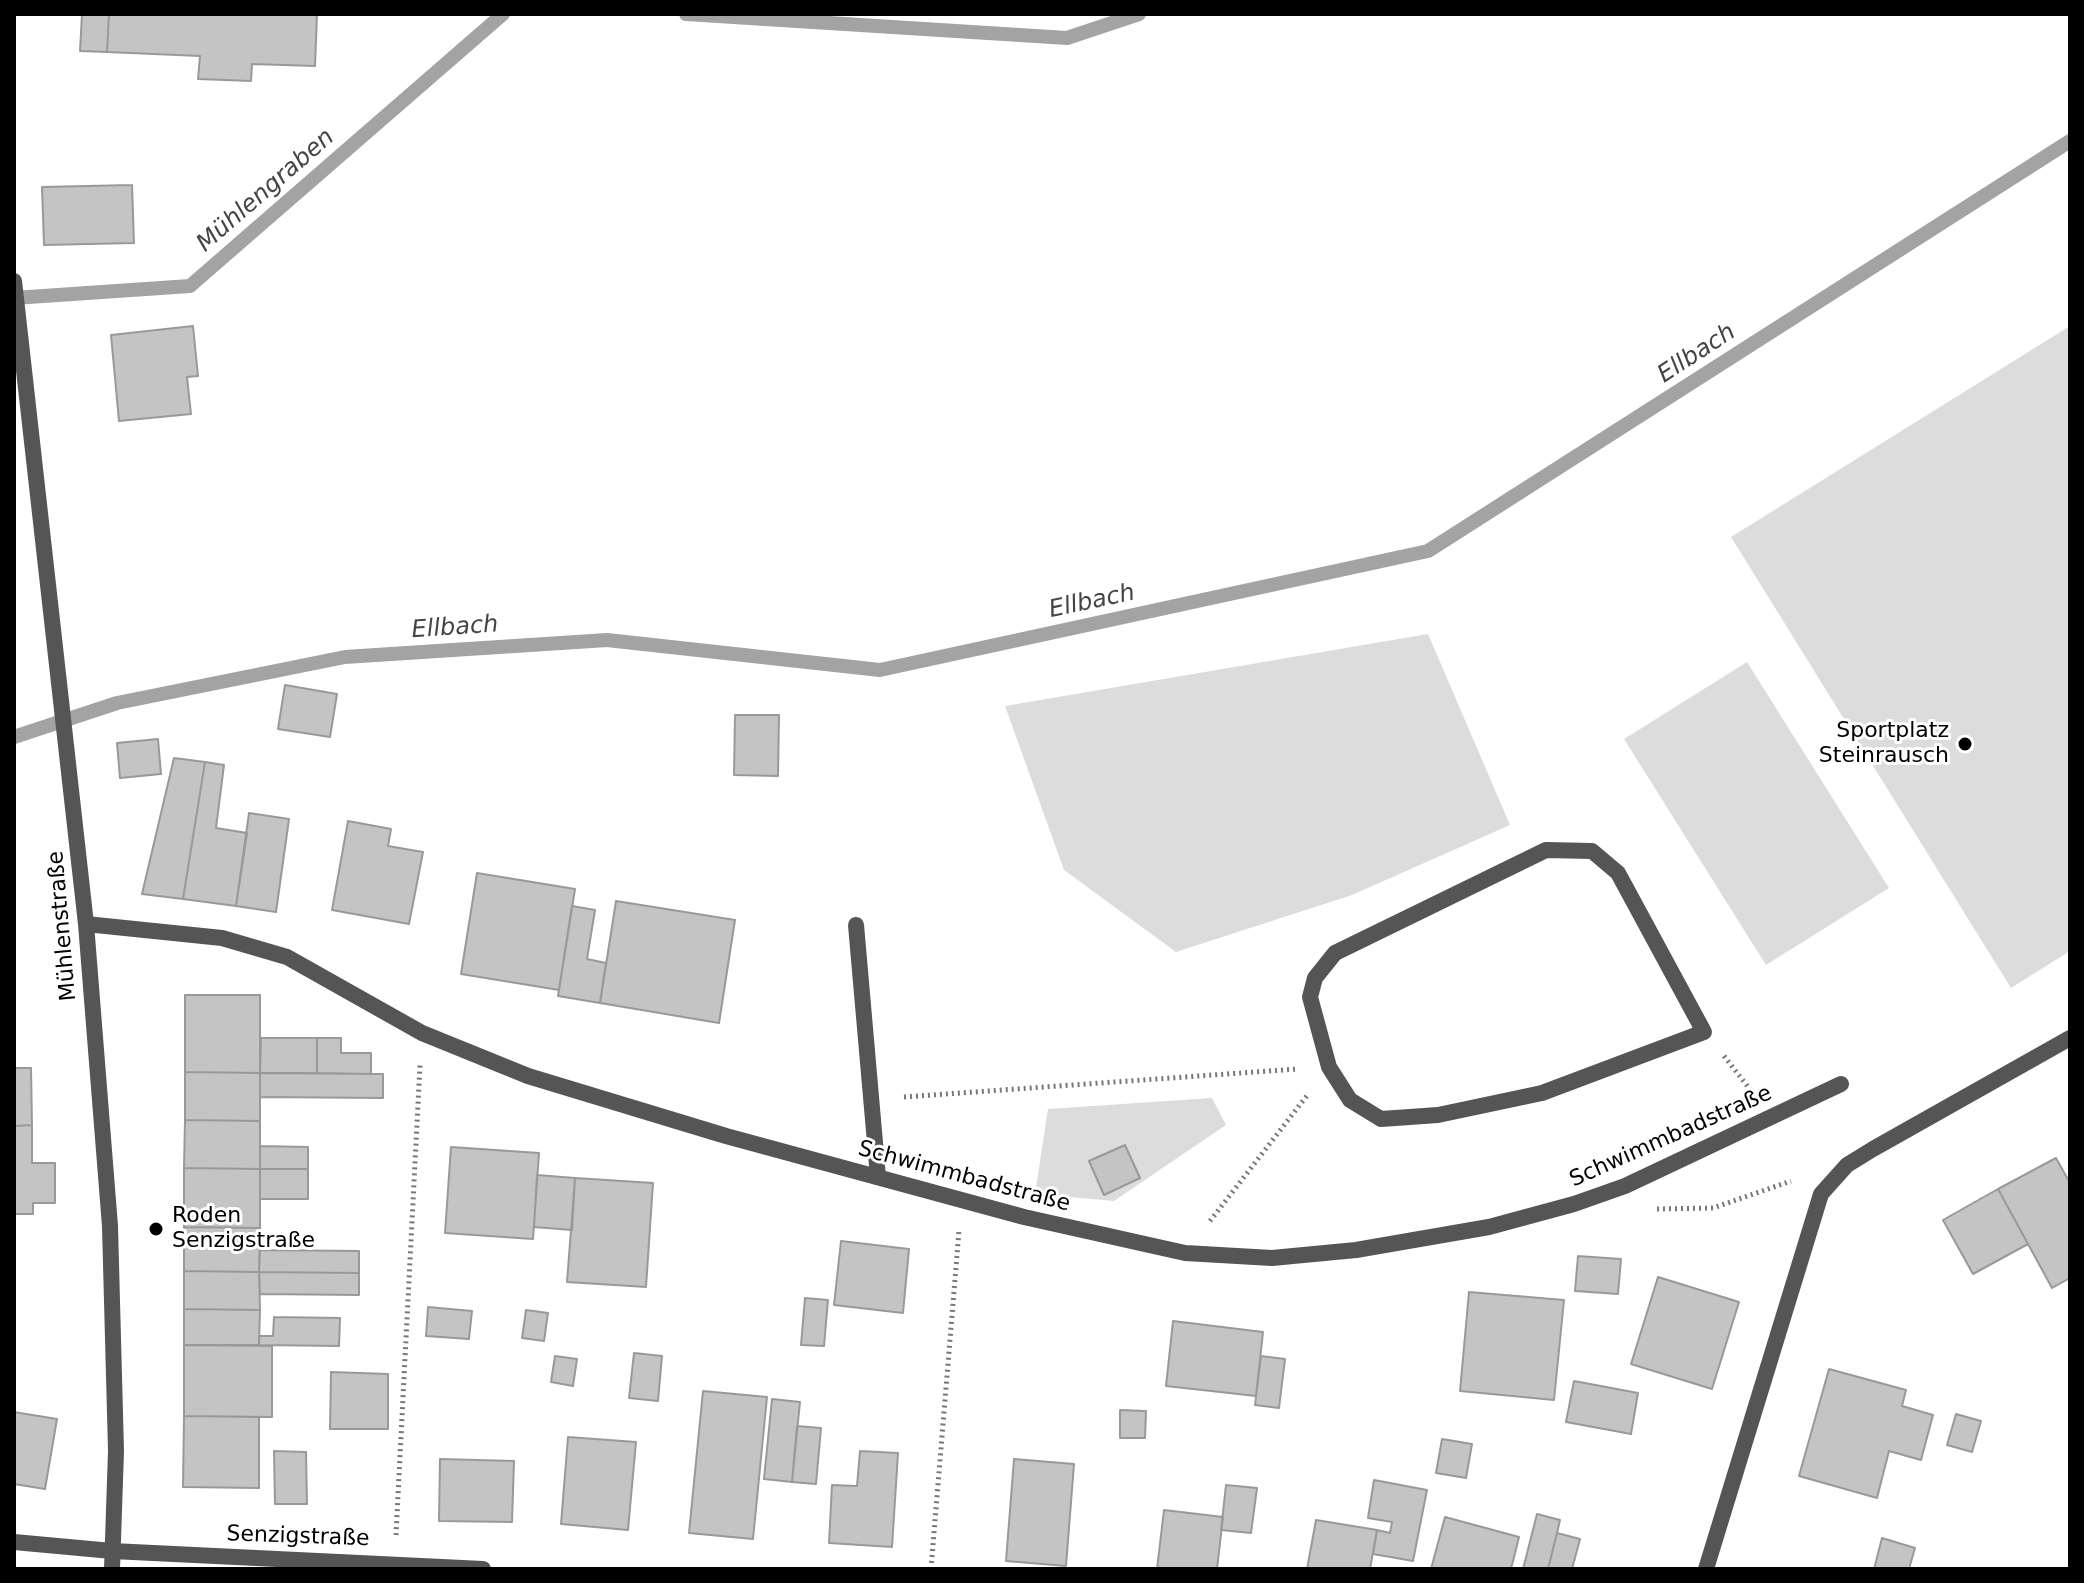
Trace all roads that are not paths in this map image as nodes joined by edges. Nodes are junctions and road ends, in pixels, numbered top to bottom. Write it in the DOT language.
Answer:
graph roads {
  1 [pos="14,281"];
  2 [pos="86,924"];
  3 [pos="856,925"];
  4 [pos="1704,1032"];
  5 [pos="2070,1038"];
  6 [pos="1841,1084"];
  7 [pos="878,1177"];
  8 [pos="14,1542"];
  9 [pos="112,1551"];
  10 [pos="112,1569"];
  11 [pos="483,1569"];
  12 [pos="1706,1569"];
  1 -- 2 [label="street, Mühlenstraße"];
  2 -- 7 [label="street, Schwimmbadstraße"];
  2 -- 9 [label="street, Mühlenstraße"];
  3 -- 7 [label="street"];
  4 -- 4 [label="street"];
  5 -- 12 [label="street"];
  6 -- 7 [label="street, Schwimmbadstraße"];
  8 -- 9 [label="street, Senzigstraße"];
  9 -- 10 [label="street, Mühlenstraße"];
  9 -- 11 [label="street, Senzigstraße"];
}
